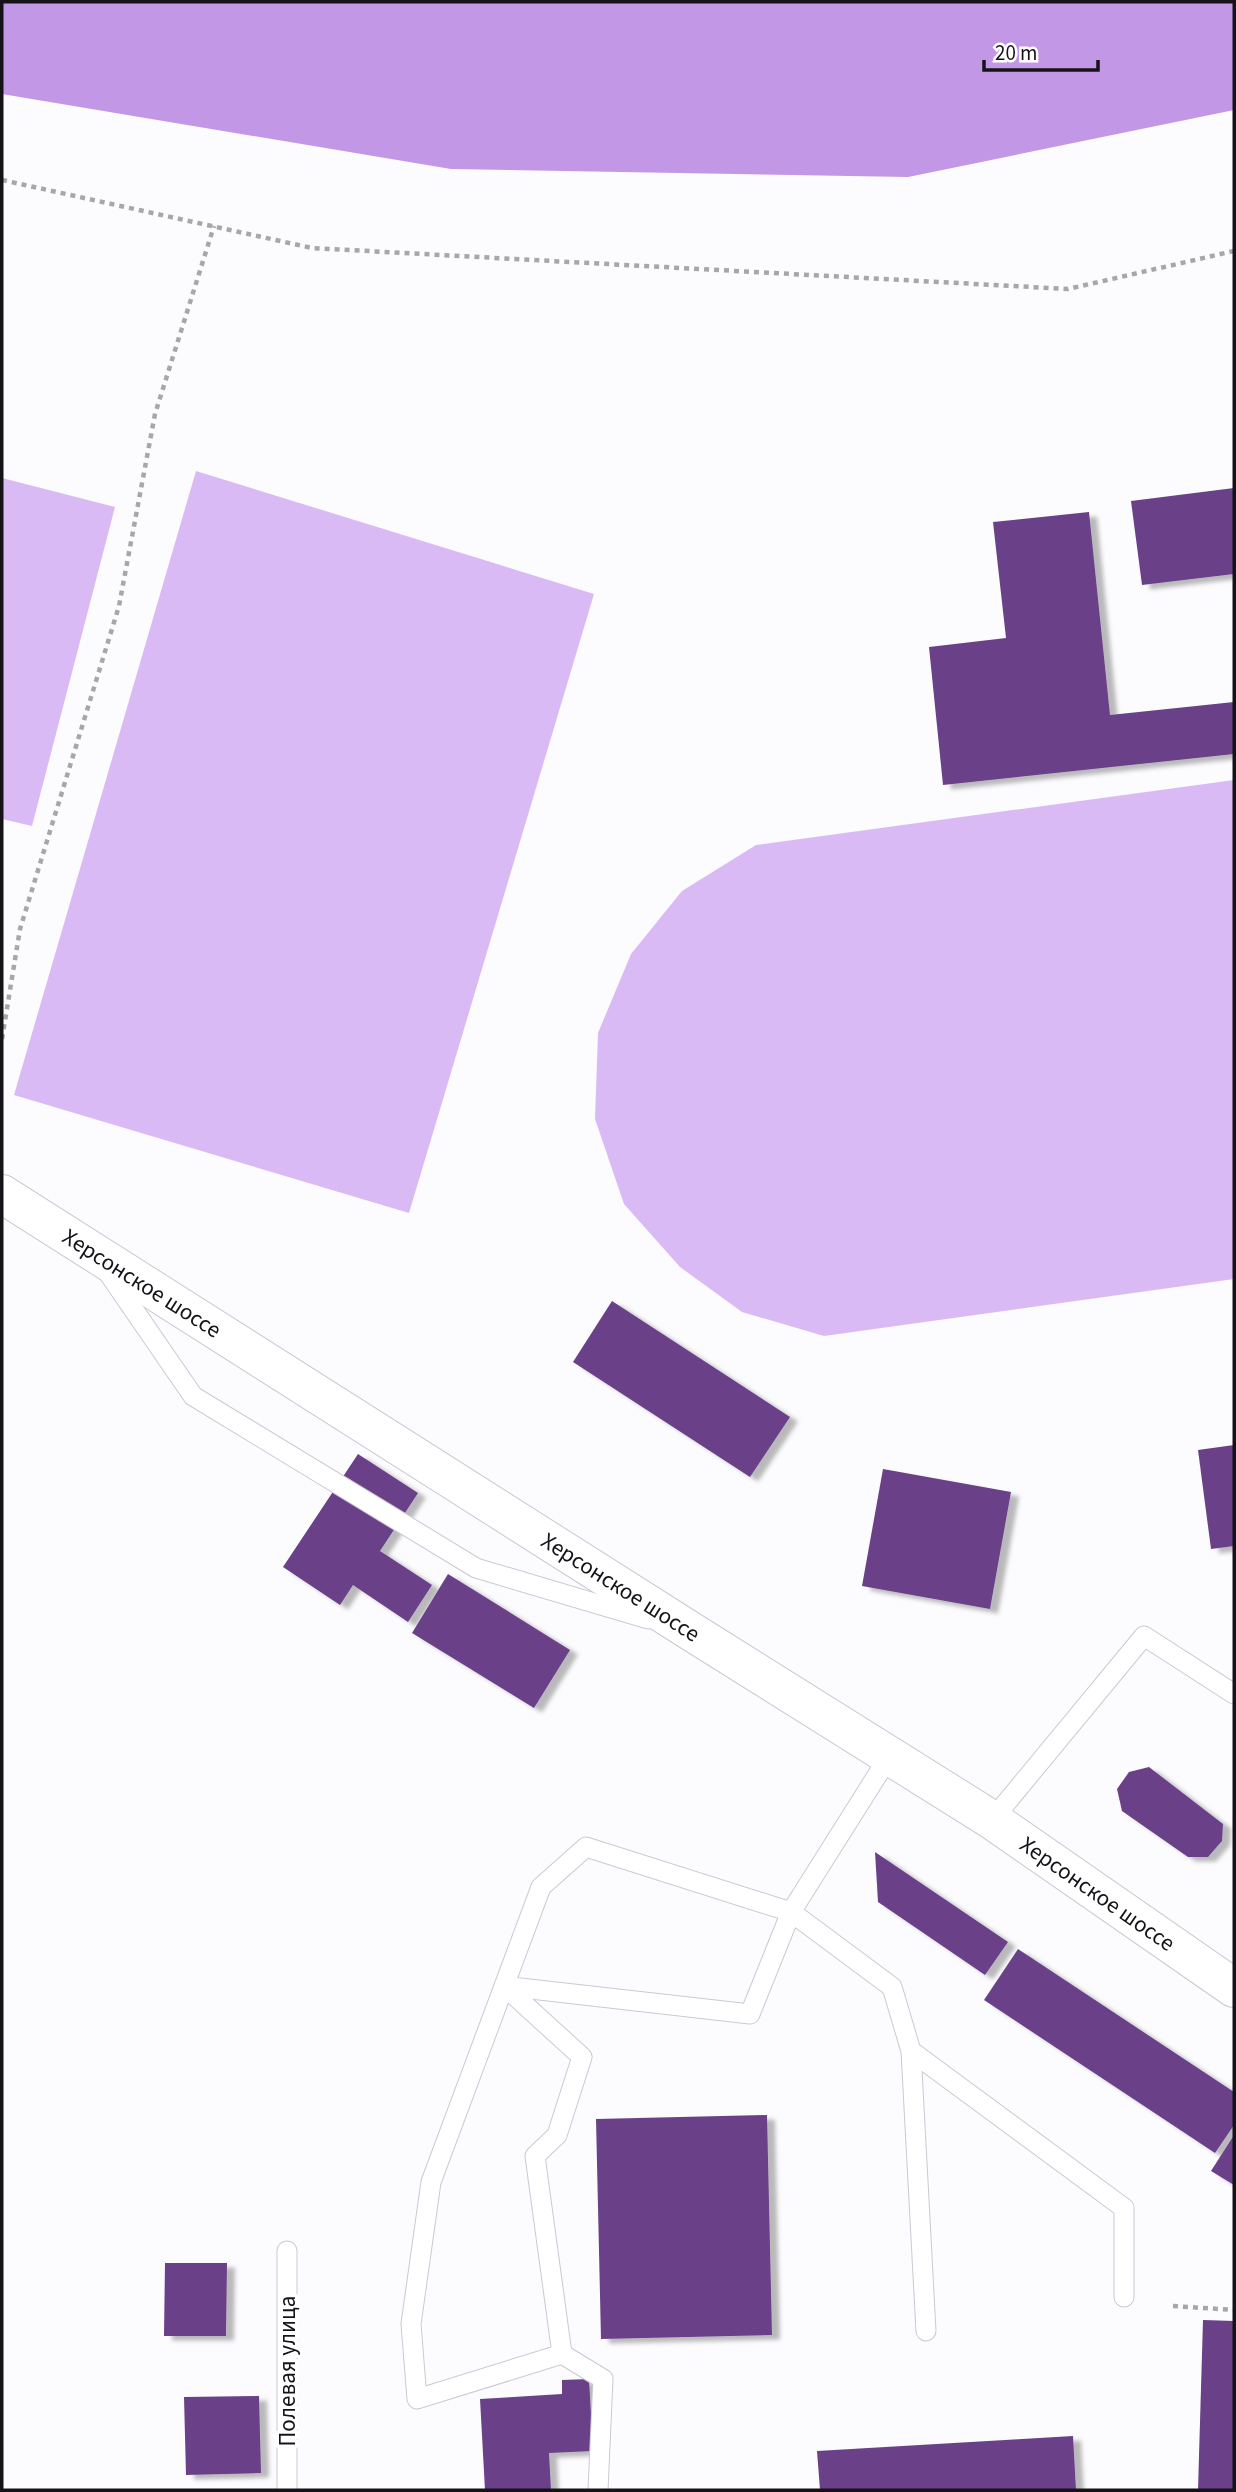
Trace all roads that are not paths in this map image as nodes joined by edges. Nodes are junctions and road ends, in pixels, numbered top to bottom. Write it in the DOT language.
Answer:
graph roads {
  1 [pos="2,1194"];
  2 [pos="94,1253"];
  3 [pos="692,1632"];
  4 [pos="1234,1694"];
  5 [pos="890,1755"];
  6 [pos="992,1819"];
  7 [pos="791,1912"];
  8 [pos="504,1986"];
  9 [pos="1234,1988"];
  10 [pos="911,2051"];
  11 [pos="287,2251"];
  12 [pos="1124,2297"];
  13 [pos="926,2331"];
  14 [pos="562,2354"];
  15 [pos="287,2490"];
  16 [pos="598,2490"];
  1 -- 2 [label="highway, Херсонское шоссе"];
  2 -- 3 [label="highway, Херсонское шоссе"];
  2 -- 3 [label="lane"];
  3 -- 5 [label="highway, Херсонское шоссе"];
  4 -- 6 [label="lane"];
  5 -- 6 [label="highway, Херсонское шоссе"];
  5 -- 7 [label="lane"];
  6 -- 9 [label="highway, Херсонское шоссе"];
  7 -- 8 [label="lane"];
  7 -- 8 [label="lane"];
  7 -- 10 [label="lane"];
  8 -- 14 [label="lane"];
  8 -- 14 [label="lane"];
  10 -- 12 [label="lane"];
  10 -- 13 [label="lane"];
  11 -- 15 [label="lane, Полевая улица"];
  14 -- 16 [label="lane"];
}
